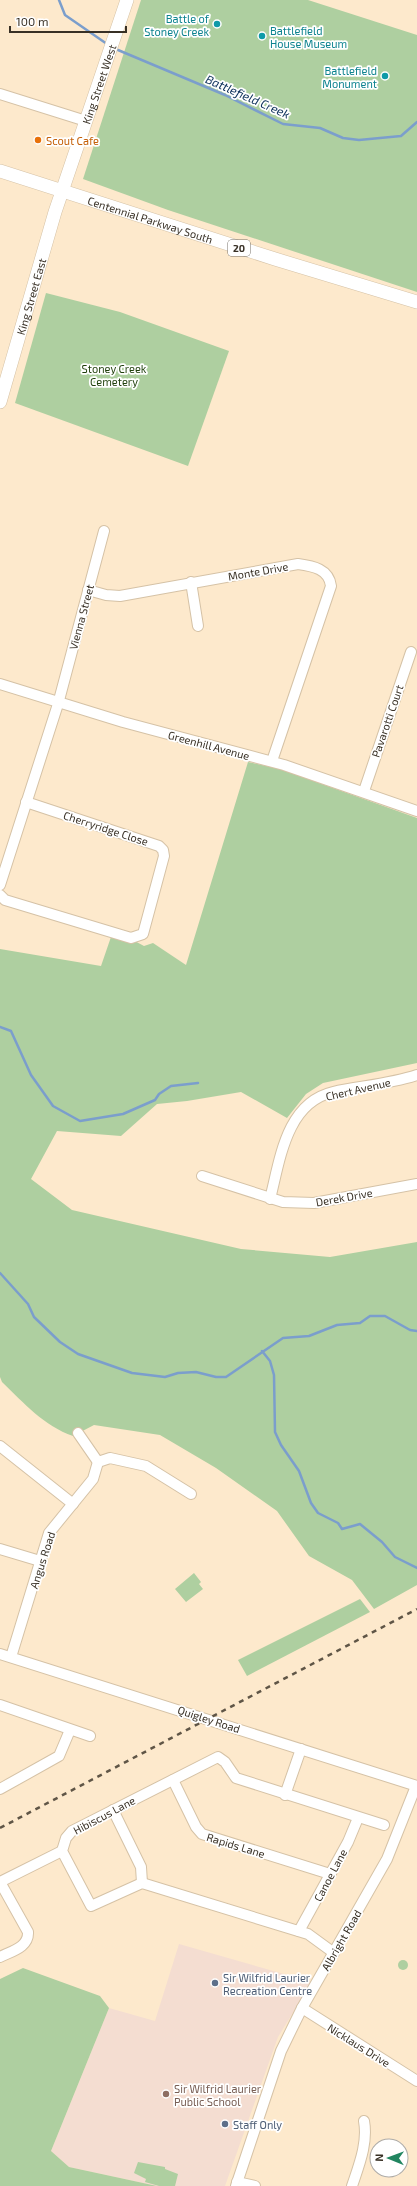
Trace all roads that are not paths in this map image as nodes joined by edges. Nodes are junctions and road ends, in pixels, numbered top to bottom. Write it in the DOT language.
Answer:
graph roads {
  1 [pos="126,0"];
  2 [pos="0,94"];
  3 [pos="86,121"];
  4 [pos="0,171"];
  5 [pos="63,191"];
  6 [pos="417,302"];
  7 [pos="0,402"];
  8 [pos="104,531"];
  9 [pos="191,582"];
  10 [pos="88,590"];
  11 [pos="198,626"];
  12 [pos="410,652"];
  13 [pos="0,684"];
  14 [pos="58,704"];
  15 [pos="272,761"];
  16 [pos="364,791"];
  17 [pos="26,802"];
  18 [pos="417,811"];
  19 [pos="0,885"];
  20 [pos="0,895"];
  21 [pos="417,1075"];
  22 [pos="202,1176"];
  23 [pos="417,1184"];
  24 [pos="270,1199"];
  25 [pos="78,1434"];
  26 [pos="0,1446"];
  27 [pos="98,1462"];
  28 [pos="191,1494"];
  29 [pos="73,1504"];
  30 [pos="0,1550"];
  31 [pos="40,1562"];
  32 [pos="0,1654"];
  33 [pos="11,1658"];
  34 [pos="0,1705"];
  35 [pos="70,1730"];
  36 [pos="90,1736"];
  37 [pos="301,1749"];
  38 [pos="173,1780"];
  39 [pos="416,1786"];
  40 [pos="0,1789"];
  41 [pos="285,1795"];
  42 [pos="112,1810"];
  43 [pos="358,1818"];
  44 [pos="384,1825"];
  45 [pos="62,1851"];
  46 [pos="330,1874"];
  47 [pos="0,1882"];
  48 [pos="142,1883"];
  49 [pos="299,1931"];
  50 [pos="334,1953"];
  51 [pos="0,1957"];
  52 [pos="302,2008"];
  53 [pos="417,2081"];
  54 [pos="364,2120"];
  55 [pos="237,2184"];
  56 [pos="255,2186"];
  57 [pos="352,2186"];
  1 -- 3 [label="main road, King Street West"];
  2 -- 3 [label="street"];
  3 -- 5 [label="main road, King Street West"];
  4 -- 5 [label="main road, Centennial Parkway South / 20"];
  5 -- 6 [label="main road, Centennial Parkway South / 20"];
  5 -- 7 [label="main road, King Street East"];
  8 -- 10 [label="street, Vienna Street"];
  9 -- 10 [label="street, Monte Drive"];
  9 -- 11 [label="street"];
  9 -- 15 [label="street, Monte Drive"];
  10 -- 14 [label="street, Vienna Street"];
  12 -- 16 [label="street, Pavarotti Court"];
  13 -- 14 [label="street, Greenhill Avenue"];
  14 -- 15 [label="street, Greenhill Avenue"];
  14 -- 17 [label="street"];
  15 -- 16 [label="street, Greenhill Avenue"];
  16 -- 18 [label="street, Greenhill Avenue"];
  17 -- 19 [label="street"];
  17 -- 20 [label="street, Cherryridge Close"];
  21 -- 24 [label="street, Chert Avenue"];
  22 -- 24 [label="street, Derek Drive"];
  23 -- 24 [label="street, Derek Drive"];
  25 -- 27 [label="street"];
  26 -- 29 [label="street"];
  27 -- 28 [label="street"];
  27 -- 29 [label="street, Angus Road"];
  29 -- 31 [label="street, Angus Road"];
  30 -- 31 [label="street"];
  31 -- 33 [label="street, Angus Road"];
  32 -- 33 [label="street, Quigley Road"];
  33 -- 37 [label="street, Quigley Road"];
  34 -- 35 [label="street"];
  35 -- 36 [label="street"];
  35 -- 40 [label="street"];
  37 -- 39 [label="street, Quigley Road"];
  37 -- 41 [label="street"];
  38 -- 41 [label="street, Hibiscus Lane"];
  38 -- 42 [label="street, Hibiscus Lane"];
  38 -- 46 [label="street, Rapids Lane"];
  39 -- 50 [label="street, Albright Road"];
  41 -- 43 [label="street, Hibiscus Lane"];
  42 -- 45 [label="street, Hibiscus Lane"];
  42 -- 48 [label="street"];
  43 -- 44 [label="street, Hibiscus Lane"];
  43 -- 46 [label="street, Canoe Lane"];
  45 -- 47 [label="street"];
  45 -- 48 [label="street"];
  46 -- 49 [label="street, Canoe Lane"];
  47 -- 51 [label="street"];
  48 -- 49 [label="street"];
  49 -- 50 [label="street"];
  50 -- 52 [label="street, Albright Road"];
  52 -- 53 [label="street, Nicklaus Drive"];
  52 -- 55 [label="street, Albright Road"];
  54 -- 57 [label="street"];
  55 -- 56 [label="street"];
}
